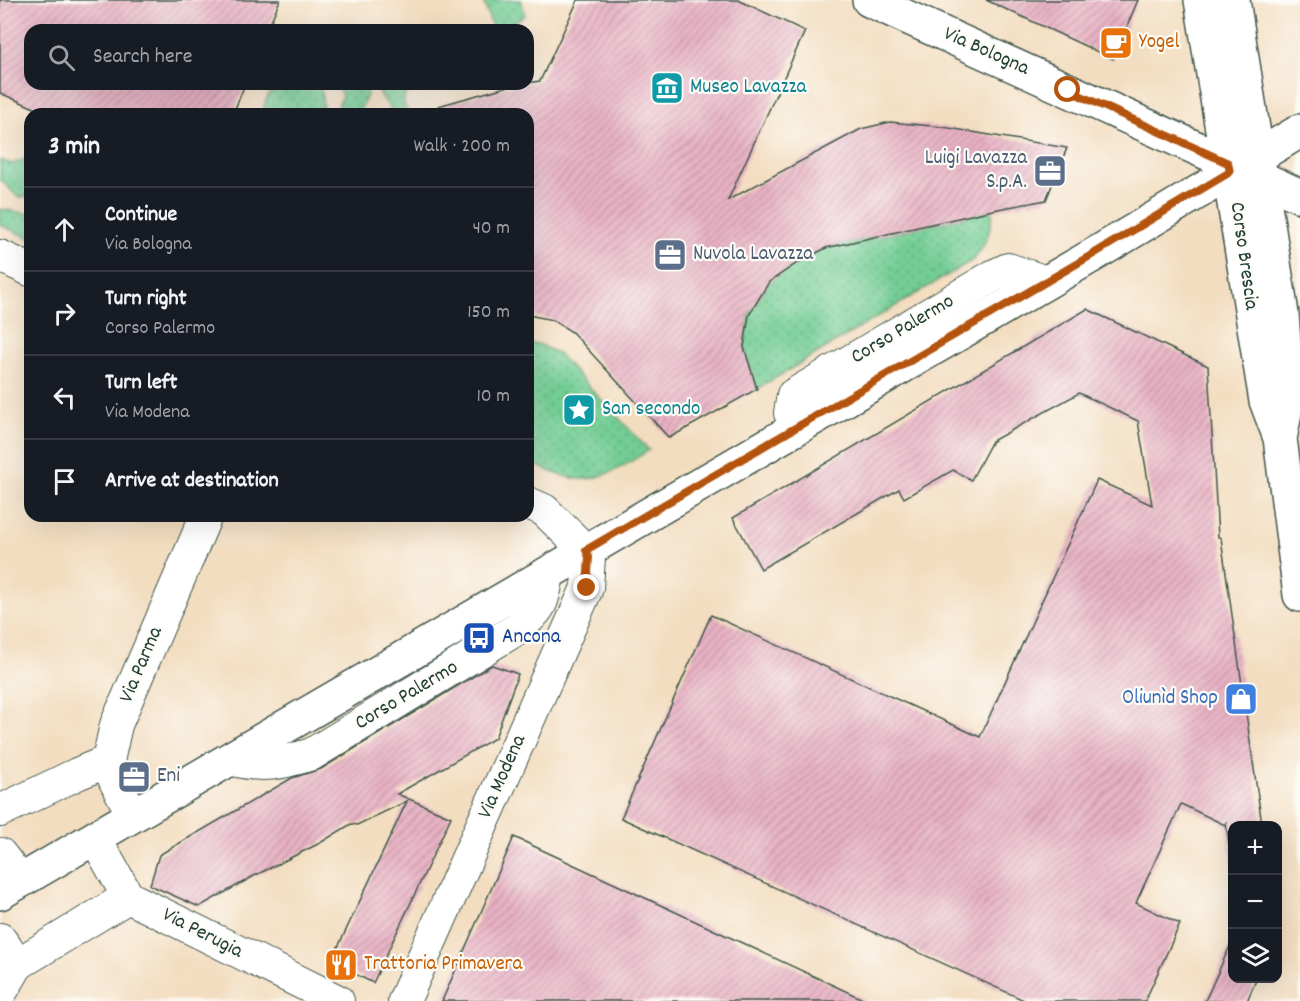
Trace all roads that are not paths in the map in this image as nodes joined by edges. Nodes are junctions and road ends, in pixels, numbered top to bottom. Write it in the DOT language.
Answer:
graph roads {
  1 [pos="868,0"];
  2 [pos="1201,0"];
  3 [pos="1233,0"];
  4 [pos="1300,131"];
  5 [pos="1243,167"];
  6 [pos="1300,196"];
  7 [pos="0,256"];
  8 [pos="24,267"];
  9 [pos="534,506"];
  10 [pos="203,522"];
  11 [pos="586,550"];
  12 [pos="1300,595"];
  13 [pos="108,761"];
  14 [pos="0,811"];
  15 [pos="133,815"];
  16 [pos="95,838"];
  17 [pos="0,854"];
  18 [pos="11,887"];
  19 [pos="128,897"];
  20 [pos="0,939"];
  21 [pos="18,964"];
  22 [pos="0,994"];
  23 [pos="338,1001"];
  24 [pos="404,1001"];
  1 -- 5 [label="main road, Via Bologna"];
  2 -- 5 [label="main road, Corso Brescia"];
  3 -- 5 [label="main road, Corso Brescia"];
  4 -- 5 [label="main road, Corso Palermo"];
  5 -- 6 [label="main road, Via Bologna"];
  5 -- 11 [label="main road, Corso Palermo"];
  5 -- 12 [label="main road, Corso Brescia"];
  7 -- 8 [label="street"];
  9 -- 11 [label="street"];
  10 -- 13 [label="street, Via Parma"];
  11 -- 15 [label="main road, Corso Palermo"];
  11 -- 24 [label="street, Via Modena"];
  13 -- 14 [label="street"];
  13 -- 15 [label="street"];
  15 -- 16 [label="main road, Corso Palermo"];
  16 -- 18 [label="main road, Corso Palermo"];
  16 -- 19 [label="street"];
  17 -- 18 [label="street"];
  19 -- 21 [label="street"];
  19 -- 23 [label="street, Via Perugia"];
  20 -- 21 [label="street"];
  21 -- 22 [label="street"];
}
